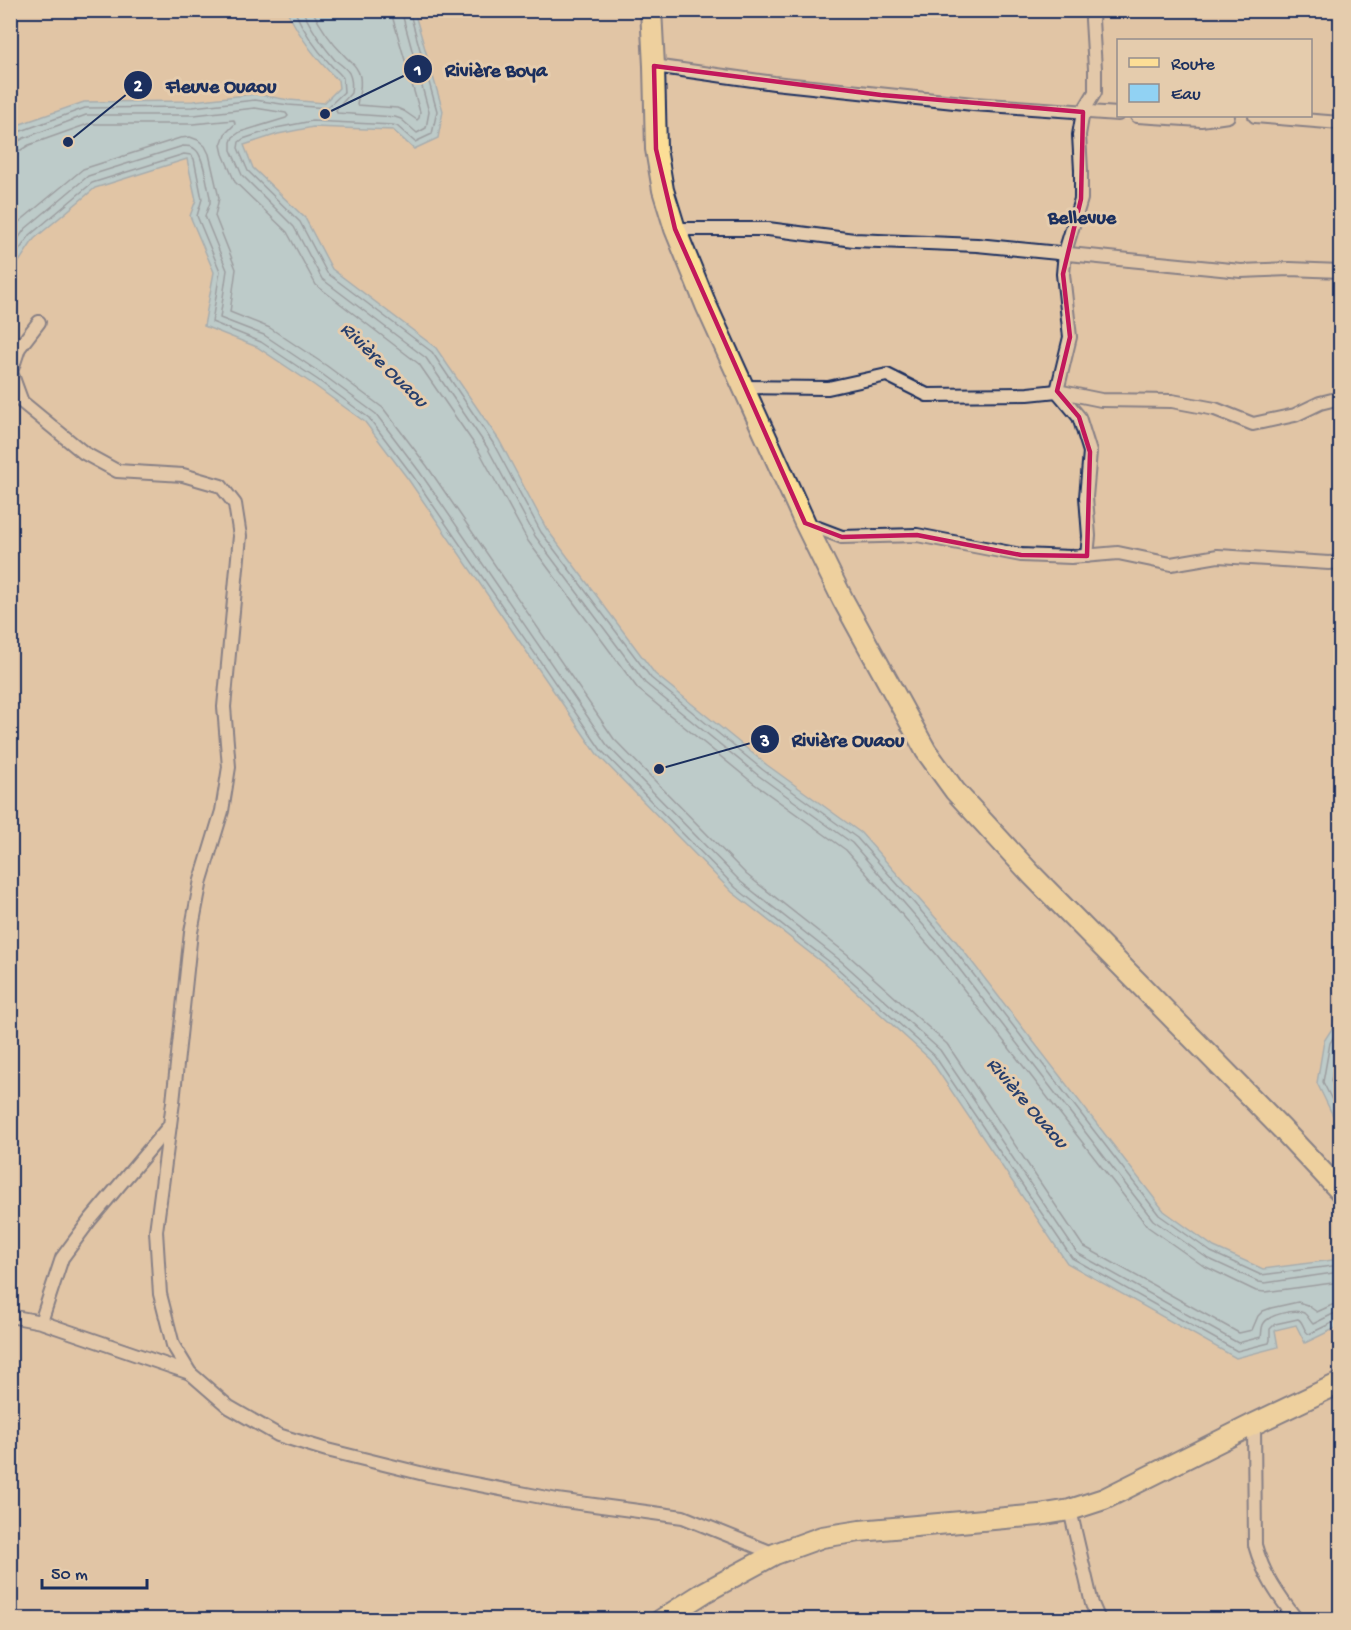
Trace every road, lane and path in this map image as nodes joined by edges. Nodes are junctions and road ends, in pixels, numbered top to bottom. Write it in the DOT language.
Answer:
graph roads {
  1 [pos="651,10"];
  2 [pos="1094,10"];
  3 [pos="654,66"];
  4 [pos="1083,112"];
  5 [pos="1117,114"];
  6 [pos="1153,117"];
  7 [pos="1221,117"];
  8 [pos="1267,117"];
  9 [pos="1341,123"];
  10 [pos="675,229"];
  11 [pos="1065,252"];
  12 [pos="1341,271"];
  13 [pos="39,322"];
  14 [pos="744,387"];
  15 [pos="1057,391"];
  16 [pos="1341,398"];
  17 [pos="805,523"];
  18 [pos="1087,556"];
  19 [pos="1341,562"];
  20 [pos="171,1125"];
  21 [pos="1341,1191"];
  22 [pos="10,1316"];
  23 [pos="41,1322"];
  24 [pos="190,1373"];
  25 [pos="1341,1383"];
  26 [pos="1254,1424"];
  27 [pos="1070,1510"];
  28 [pos="775,1554"];
  29 [pos="661,1620"];
  30 [pos="1099,1620"];
  31 [pos="1297,1620"];
  1 -- 3 [label="main road"];
  2 -- 4 [label="street"];
  3 -- 4 [label="street"];
  3 -- 10 [label="main road"];
  4 -- 5 [label="street"];
  4 -- 11 [label="street"];
  6 -- 7 [label="street"];
  8 -- 9 [label="street"];
  10 -- 11 [label="street"];
  10 -- 14 [label="main road"];
  11 -- 12 [label="street"];
  11 -- 15 [label="street"];
  13 -- 20 [label="street"];
  14 -- 15 [label="street"];
  14 -- 17 [label="main road"];
  15 -- 16 [label="street"];
  15 -- 18 [label="street"];
  17 -- 18 [label="street"];
  17 -- 21 [label="main road"];
  18 -- 19 [label="street"];
  20 -- 23 [label="street"];
  20 -- 24 [label="street"];
  22 -- 23 [label="street"];
  23 -- 24 [label="street"];
  24 -- 28 [label="street"];
  25 -- 26 [label="main road"];
  26 -- 27 [label="main road"];
  26 -- 31 [label="street"];
  27 -- 28 [label="main road"];
  27 -- 30 [label="street"];
  28 -- 29 [label="main road"];
}
